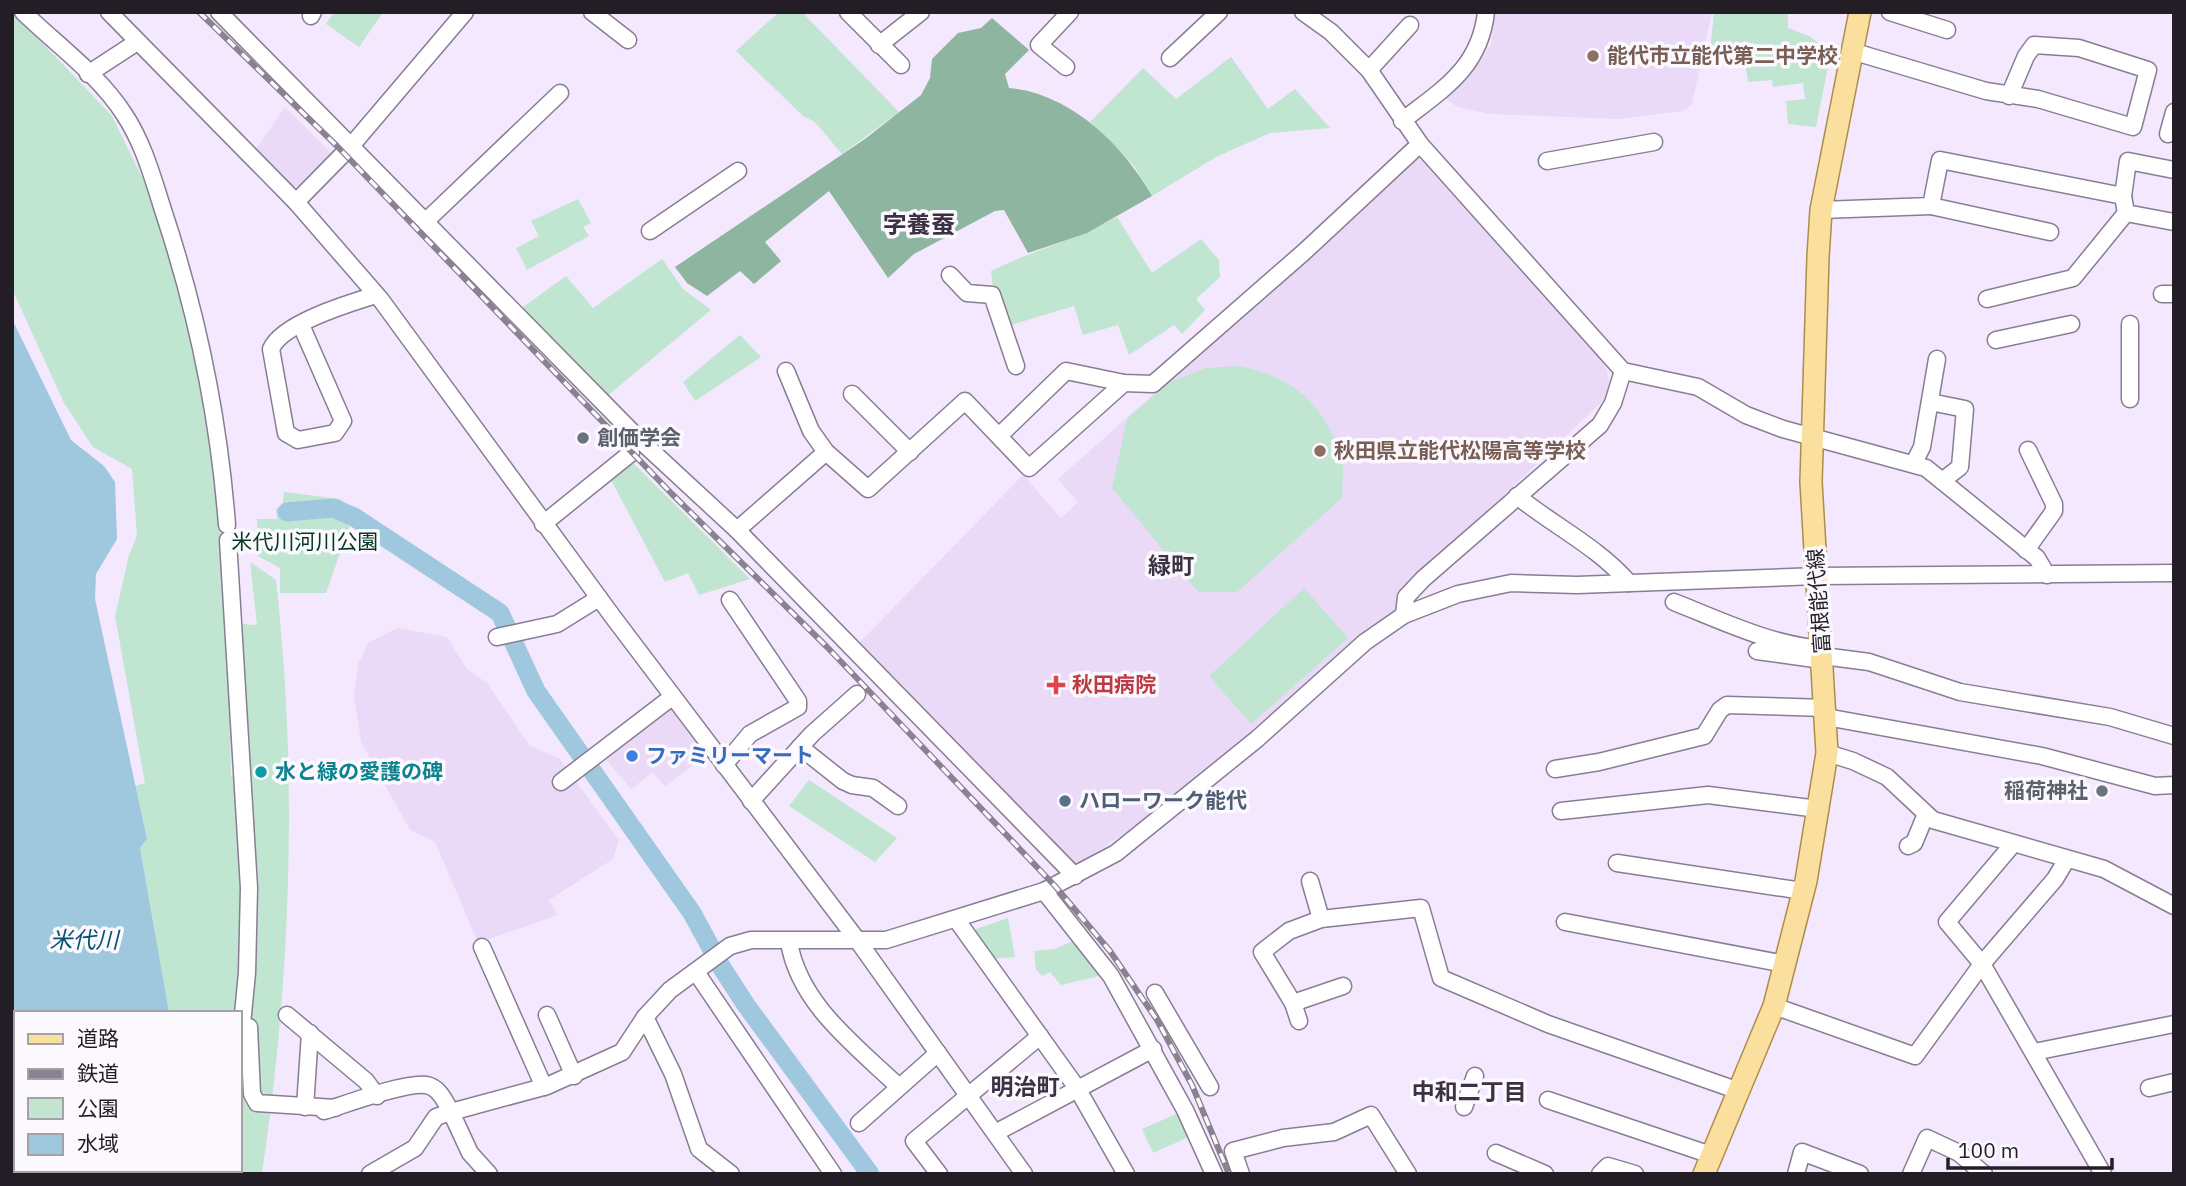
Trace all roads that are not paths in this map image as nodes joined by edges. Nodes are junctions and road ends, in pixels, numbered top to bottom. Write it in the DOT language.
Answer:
graph roads {
  1 [pos="23,12"];
  2 [pos="109,12"];
  3 [pos="219,12"];
  4 [pos="465,12"];
  5 [pos="592,12"];
  6 [pos="848,12"];
  7 [pos="921,12"];
  8 [pos="1070,12"];
  9 [pos="1219,12"];
  10 [pos="1303,12"];
  11 [pos="1486,12"];
  12 [pos="1860,12"];
  13 [pos="1890,12"];
  14 [pos="1410,25"];
  15 [pos="1947,30"];
  16 [pos="628,40"];
  17 [pos="137,42"];
  18 [pos="879,45"];
  19 [pos="1854,52"];
  20 [pos="1170,58"];
  21 [pos="901,65"];
  22 [pos="1066,67"];
  23 [pos="1369,70"];
  24 [pos="88,74"];
  25 [pos="560,93"];
  26 [pos="2009,96"];
  27 [pos="2174,112"];
  28 [pos="1402,121"];
  29 [pos="2168,134"];
  30 [pos="1654,142"];
  31 [pos="1420,144"];
  32 [pos="351,146"];
  33 [pos="1547,161"];
  34 [pos="2174,170"];
  35 [pos="738,171"];
  36 [pos="2123,196"];
  37 [pos="296,202"];
  38 [pos="1931,206"];
  39 [pos="1821,210"];
  40 [pos="2126,214"];
  41 [pos="426,221"];
  42 [pos="2174,222"];
  43 [pos="650,231"];
  44 [pos="2050,232"];
  45 [pos="950,275"];
  46 [pos="376,295"];
  47 [pos="1987,299"];
  48 [pos="2071,324"];
  49 [pos="2130,324"];
  50 [pos="301,325"];
  51 [pos="1996,340"];
  52 [pos="1937,359"];
  53 [pos="1016,366"];
  54 [pos="786,371"];
  55 [pos="1623,371"];
  56 [pos="1124,383"];
  57 [pos="852,394"];
  58 [pos="2130,400"];
  59 [pos="1930,402"];
  60 [pos="999,436"];
  61 [pos="1811,436"];
  62 [pos="2028,450"];
  63 [pos="826,452"];
  64 [pos="910,452"];
  65 [pos="631,453"];
  66 [pos="1913,463"];
  67 [pos="1942,481"];
  68 [pos="1517,496"];
  69 [pos="543,524"];
  70 [pos="737,530"];
  71 [pos="2026,550"];
  72 [pos="2174,573"];
  73 [pos="2046,575"];
  74 [pos="1817,576"];
  75 [pos="1629,583"];
  76 [pos="599,598"];
  77 [pos="730,600"];
  78 [pos="1674,602"];
  79 [pos="1404,615"];
  80 [pos="497,637"];
  81 [pos="1757,651"];
  82 [pos="1824,655"];
  83 [pos="856,694"];
  84 [pos="672,697"];
  85 [pos="1826,712"];
  86 [pos="2174,736"];
  87 [pos="800,747"];
  88 [pos="1827,753"];
  89 [pos="724,765"];
  90 [pos="1555,769"];
  91 [pos="561,782"];
  92 [pos="2174,785"];
  93 [pos="751,801"];
  94 [pos="898,806"];
  95 [pos="1818,809"];
  96 [pos="1561,811"];
  97 [pos="1926,814"];
  98 [pos="2013,844"];
  99 [pos="1908,846"];
  100 [pos="2067,859"];
  101 [pos="1617,863"];
  102 [pos="1075,876"];
  103 [pos="1310,881"];
  104 [pos="1044,891"];
  105 [pos="1803,891"];
  106 [pos="2174,906"];
  107 [pos="956,919"];
  108 [pos="1321,919"];
  109 [pos="1565,922"];
  110 [pos="858,941"];
  111 [pos="789,942"];
  112 [pos="482,947"];
  113 [pos="1785,964"];
  114 [pos="1982,964"];
  115 [pos="699,969"];
  116 [pos="1343,986"];
  117 [pos="1154,993"];
  118 [pos="1293,1003"];
  119 [pos="1774,1006"];
  120 [pos="244,1008"];
  121 [pos="287,1015"];
  122 [pos="547,1015"];
  123 [pos="645,1017"];
  124 [pos="1299,1021"];
  125 [pos="2174,1024"];
  126 [pos="242,1026"];
  127 [pos="310,1033"];
  128 [pos="1040,1037"];
  129 [pos="1153,1049"];
  130 [pos="2034,1052"];
  131 [pos="938,1053"];
  132 [pos="575,1076"];
  133 [pos="1475,1076"];
  134 [pos="2174,1082"];
  135 [pos="544,1087"];
  136 [pos="899,1087"];
  137 [pos="1210,1087"];
  138 [pos="1077,1088"];
  139 [pos="2149,1088"];
  140 [pos="1740,1091"];
  141 [pos="968,1095"];
  142 [pos="377,1096"];
  143 [pos="1548,1100"];
  144 [pos="305,1107"];
  145 [pos="1464,1107"];
  146 [pos="451,1112"];
  147 [pos="859,1123"];
  148 [pos="997,1132"];
  149 [pos="1496,1153"];
  150 [pos="1707,1164"];
  151 [pos="370,1174"];
  152 [pos="489,1174"];
  153 [pos="731,1174"];
  154 [pos="833,1174"];
  155 [pos="939,1174"];
  156 [pos="1024,1174"];
  157 [pos="1126,1174"];
  158 [pos="1214,1174"];
  159 [pos="1241,1174"];
  160 [pos="1408,1174"];
  161 [pos="1545,1174"];
  162 [pos="1600,1174"];
  163 [pos="1635,1174"];
  164 [pos="1796,1174"];
  165 [pos="1860,1174"];
  166 [pos="1911,1174"];
  167 [pos="1984,1174"];
  168 [pos="2103,1174"];
  1 -- 24 [label="street"];
  2 -- 17 [label="street"];
  3 -- 32 [label="street"];
  4 -- 32 [label="street"];
  5 -- 16 [label="street"];
  6 -- 18 [label="street"];
  7 -- 18 [label="street"];
  8 -- 22 [label="street"];
  9 -- 20 [label="street"];
  10 -- 23 [label="street"];
  11 -- 28 [label="street"];
  12 -- 19 [label="main road, 富根能代線"];
  13 -- 15 [label="street"];
  14 -- 23 [label="street"];
  17 -- 24 [label="street"];
  17 -- 37 [label="street"];
  18 -- 21 [label="street"];
  19 -- 26 [label="street"];
  19 -- 39 [label="main road, 富根能代線"];
  23 -- 28 [label="street"];
  24 -- 120 [label="street"];
  25 -- 41 [label="street"];
  26 -- 26 [label="street"];
  27 -- 29 [label="street"];
  28 -- 31 [label="street"];
  30 -- 33 [label="street"];
  31 -- 55 [label="street"];
  31 -- 56 [label="street"];
  32 -- 37 [label="street"];
  32 -- 41 [label="street"];
  34 -- 36 [label="street"];
  35 -- 43 [label="street"];
  36 -- 38 [label="street"];
  36 -- 40 [label="street"];
  37 -- 46 [label="street"];
  38 -- 39 [label="street"];
  38 -- 44 [label="street"];
  39 -- 61 [label="main road, 富根能代線"];
  40 -- 42 [label="street"];
  40 -- 47 [label="street"];
  41 -- 70 [label="street"];
  45 -- 53 [label="street"];
  46 -- 50 [label="street"];
  46 -- 69 [label="street"];
  48 -- 51 [label="street"];
  49 -- 58 [label="street"];
  50 -- 50 [label="street"];
  52 -- 59 [label="street"];
  54 -- 63 [label="street"];
  55 -- 61 [label="street"];
  55 -- 68 [label="street"];
  56 -- 60 [label="street"];
  56 -- 60 [label="street"];
  57 -- 64 [label="street"];
  59 -- 66 [label="street"];
  59 -- 67 [label="street"];
  60 -- 64 [label="street"];
  61 -- 66 [label="street"];
  61 -- 74 [label="main road, 富根能代線"];
  62 -- 71 [label="street"];
  63 -- 64 [label="street"];
  63 -- 70 [label="street"];
  65 -- 69 [label="street"];
  66 -- 67 [label="street"];
  67 -- 71 [label="street"];
  68 -- 75 [label="street"];
  68 -- 79 [label="street"];
  69 -- 76 [label="street"];
  70 -- 102 [label="street"];
  71 -- 73 [label="street"];
  72 -- 73 [label="street"];
  73 -- 74 [label="street"];
  74 -- 75 [label="street"];
  74 -- 82 [label="main road, 富根能代線"];
  75 -- 79 [label="street"];
  76 -- 80 [label="street"];
  76 -- 84 [label="street"];
  77 -- 89 [label="street"];
  78 -- 82 [label="street"];
  79 -- 102 [label="street"];
  81 -- 82 [label="street"];
  82 -- 85 [label="main road, 富根能代線"];
  82 -- 86 [label="street"];
  83 -- 87 [label="street"];
  84 -- 89 [label="street"];
  84 -- 91 [label="street"];
  85 -- 88 [label="main road, 富根能代線"];
  85 -- 90 [label="street"];
  85 -- 92 [label="street"];
  87 -- 93 [label="street"];
  87 -- 94 [label="street"];
  88 -- 95 [label="main road, 富根能代線"];
  88 -- 97 [label="street"];
  89 -- 93 [label="street"];
  93 -- 110 [label="street"];
  95 -- 96 [label="street"];
  95 -- 105 [label="main road, 富根能代線"];
  97 -- 98 [label="street"];
  97 -- 99 [label="street"];
  98 -- 100 [label="street"];
  98 -- 114 [label="street"];
  100 -- 106 [label="street"];
  100 -- 114 [label="street"];
  101 -- 105 [label="street"];
  102 -- 104 [label="street"];
  103 -- 108 [label="street"];
  104 -- 107 [label="street"];
  104 -- 129 [label="street"];
  105 -- 113 [label="main road, 富根能代線"];
  107 -- 110 [label="street"];
  107 -- 128 [label="street"];
  108 -- 118 [label="street"];
  108 -- 140 [label="street"];
  109 -- 113 [label="street"];
  110 -- 111 [label="street"];
  110 -- 131 [label="street"];
  111 -- 115 [label="street"];
  111 -- 136 [label="street"];
  112 -- 135 [label="street"];
  113 -- 119 [label="main road, 富根能代線"];
  114 -- 119 [label="street"];
  114 -- 130 [label="street"];
  115 -- 123 [label="street"];
  115 -- 154 [label="street"];
  116 -- 118 [label="street"];
  117 -- 137 [label="street"];
  118 -- 124 [label="street"];
  119 -- 140 [label="main road, 富根能代線"];
  120 -- 126 [label="street"];
  120 -- 144 [label="street"];
  121 -- 127 [label="street"];
  122 -- 132 [label="street"];
  123 -- 132 [label="street"];
  123 -- 153 [label="street"];
  125 -- 130 [label="street"];
  127 -- 142 [label="street"];
  127 -- 144 [label="street"];
  128 -- 138 [label="street"];
  128 -- 141 [label="street"];
  129 -- 138 [label="street"];
  129 -- 158 [label="street"];
  130 -- 168 [label="street"];
  131 -- 136 [label="street"];
  131 -- 141 [label="street"];
  132 -- 135 [label="street"];
  133 -- 145 [label="street"];
  134 -- 139 [label="street"];
  135 -- 146 [label="street"];
  136 -- 147 [label="street"];
  138 -- 148 [label="street"];
  138 -- 157 [label="street"];
  140 -- 150 [label="main road, 富根能代線"];
  141 -- 148 [label="street"];
  141 -- 155 [label="street"];
  142 -- 144 [label="street"];
  142 -- 146 [label="street"];
  143 -- 150 [label="street"];
  146 -- 151 [label="street"];
  146 -- 152 [label="street"];
  148 -- 156 [label="street"];
  149 -- 161 [label="street"];
  159 -- 160 [label="street"];
  162 -- 163 [label="street"];
  164 -- 165 [label="street"];
  166 -- 167 [label="street"];
}
